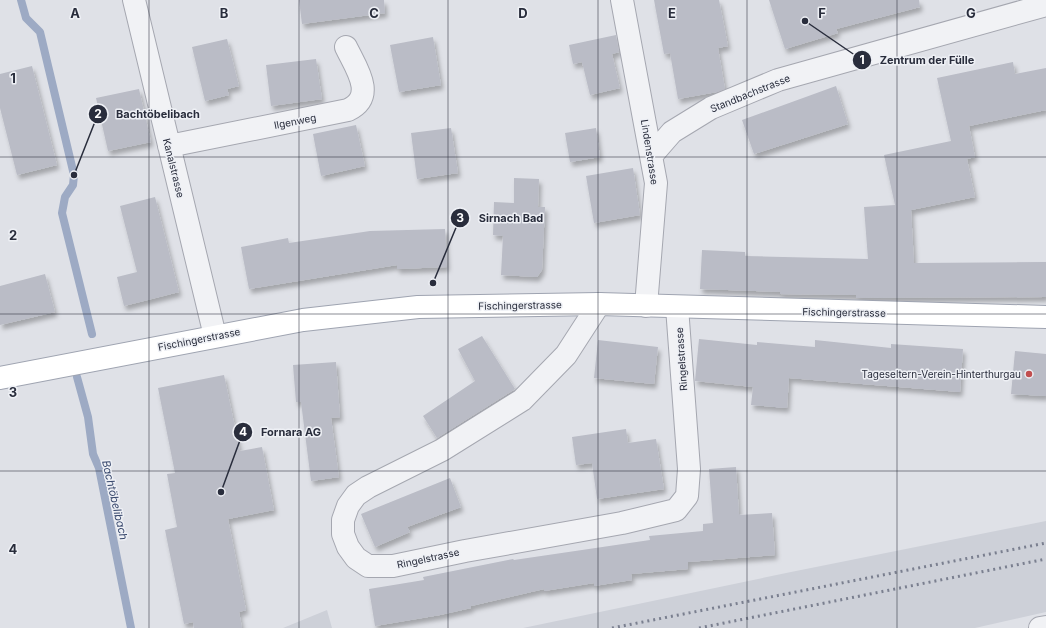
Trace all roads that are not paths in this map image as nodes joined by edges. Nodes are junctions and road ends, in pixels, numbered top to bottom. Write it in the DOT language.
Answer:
graph roads {
  1 [pos="134,0"];
  2 [pos="622,0"];
  3 [pos="1046,5"];
  4 [pos="346,47"];
  5 [pos="168,146"];
  6 [pos="652,155"];
  7 [pos="599,304"];
  8 [pos="646,306"];
  9 [pos="677,307"];
  10 [pos="1046,317"];
  11 [pos="215,336"];
  12 [pos="0,378"];
  13 [pos="1046,627"];
  14 [pos="1040,628"];
  1 -- 5 [label="street, Kanalstrasse"];
  2 -- 6 [label="street, Lindenstrasse"];
  3 -- 6 [label="street, Standbachstrasse"];
  4 -- 5 [label="street, Ilgenweg"];
  5 -- 11 [label="street, Kanalstrasse"];
  6 -- 8 [label="street, Lindenstrasse"];
  7 -- 8 [label="main road, Fischingerstrasse"];
  7 -- 9 [label="street, Ringelstrasse"];
  7 -- 11 [label="main road, Fischingerstrasse"];
  8 -- 9 [label="main road, Fischingerstrasse"];
  9 -- 10 [label="main road, Fischingerstrasse"];
  11 -- 12 [label="main road, Fischingerstrasse"];
  13 -- 14 [label="street"];
}
